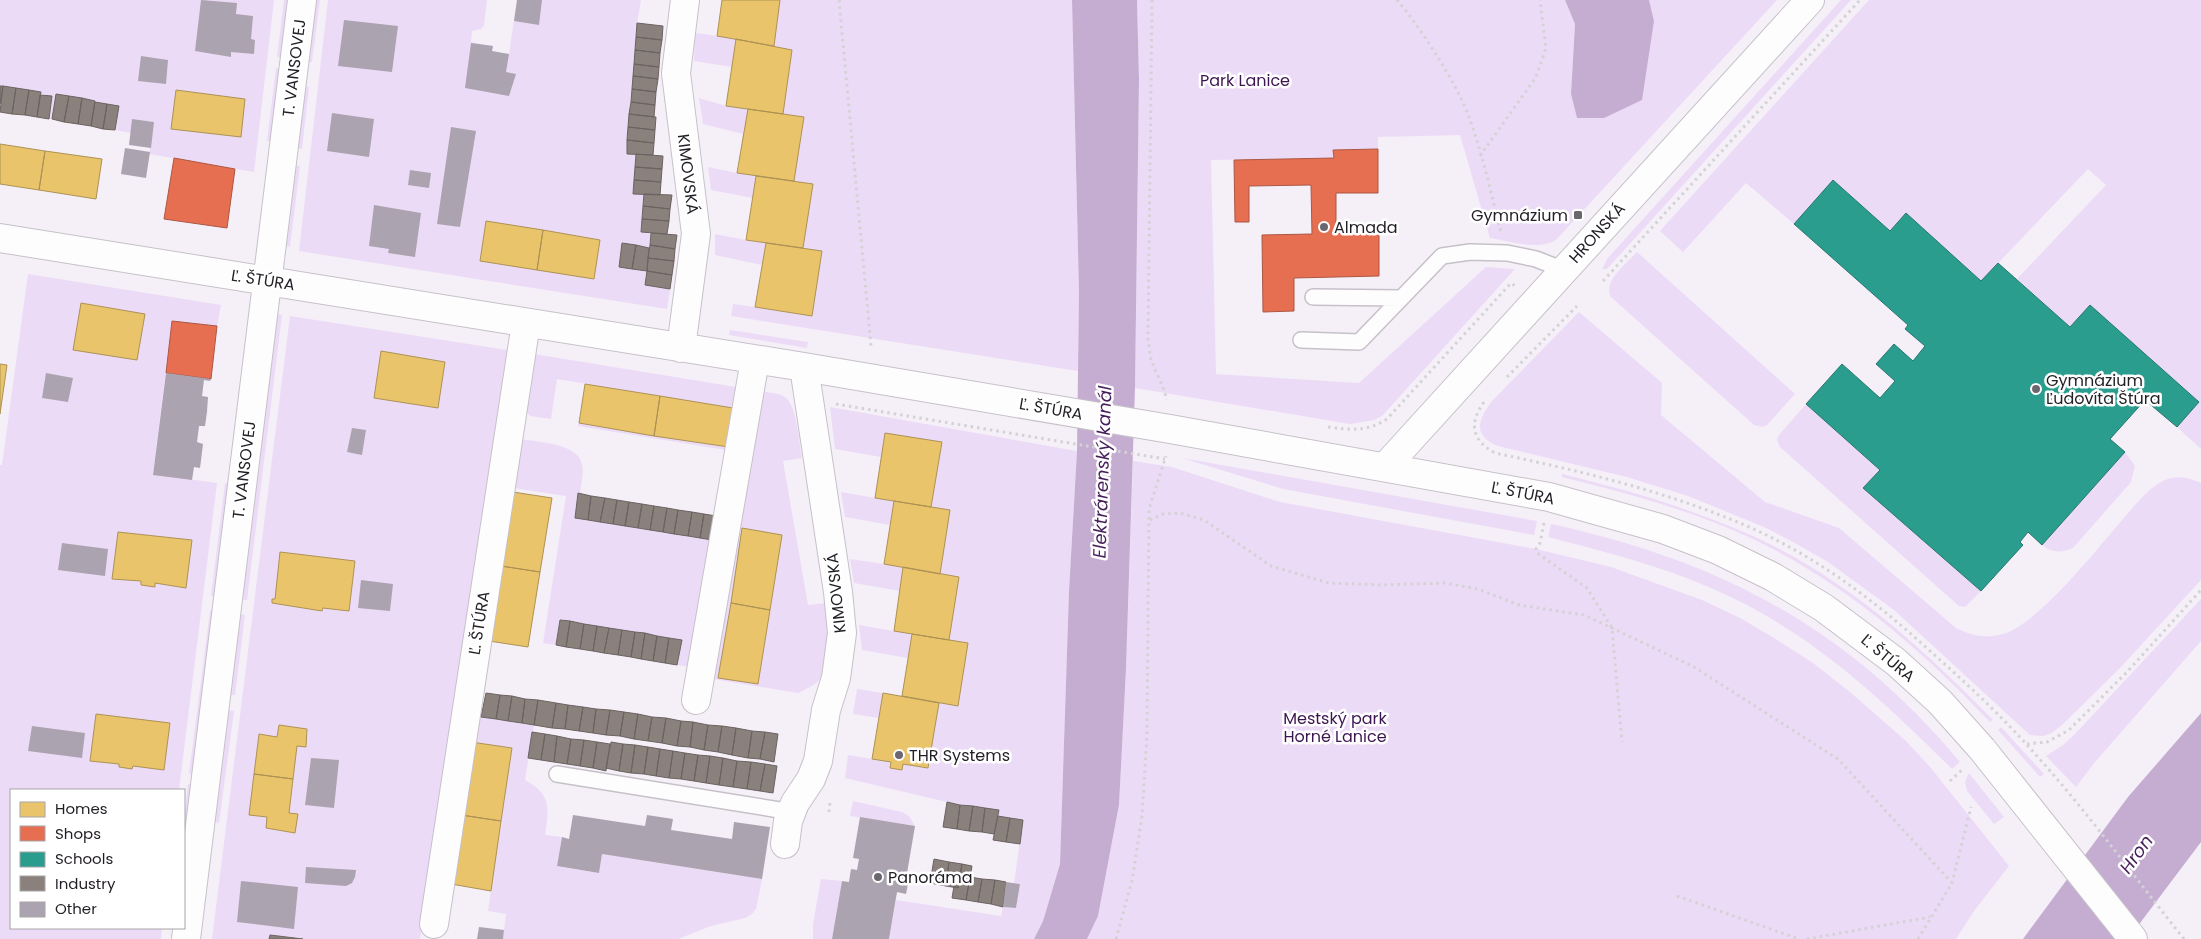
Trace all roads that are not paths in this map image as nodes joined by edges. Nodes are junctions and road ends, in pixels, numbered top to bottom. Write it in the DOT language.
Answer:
graph roads {
  1 [pos="302,0"];
  2 [pos="685,0"];
  3 [pos="1810,0"];
  4 [pos="0,238"];
  5 [pos="1564,270"];
  6 [pos="268,281"];
  7 [pos="1314,297"];
  8 [pos="1401,298"];
  9 [pos="526,323"];
  10 [pos="1301,340"];
  11 [pos="681,348"];
  12 [pos="755,360"];
  13 [pos="804,367"];
  14 [pos="1385,467"];
  15 [pos="696,700"];
  16 [pos="557,774"];
  17 [pos="792,812"];
  18 [pos="785,844"];
  19 [pos="434,924"];
  20 [pos="186,939"];
  21 [pos="2133,939"];
  1 -- 6 [label="street, T. VANSOVEJ"];
  2 -- 11 [label="street, KIMOVSKÁ"];
  3 -- 5 [label="street, HRONSKÁ"];
  4 -- 6 [label="street, Ľ. ŠTÚRA"];
  5 -- 8 [label="lane"];
  5 -- 14 [label="street, HRONSKÁ"];
  6 -- 9 [label="street, Ľ. ŠTÚRA"];
  6 -- 20 [label="street, T. VANSOVEJ"];
  7 -- 8 [label="lane"];
  8 -- 10 [label="lane"];
  9 -- 11 [label="street, Ľ. ŠTÚRA"];
  9 -- 19 [label="street, Ľ. ŠTÚRA"];
  11 -- 12 [label="street, Ľ. ŠTÚRA"];
  12 -- 13 [label="street, Ľ. ŠTÚRA"];
  12 -- 15 [label="street"];
  13 -- 14 [label="street, Ľ. ŠTÚRA"];
  13 -- 17 [label="street, KIMOVSKÁ"];
  14 -- 21 [label="street, Ľ. ŠTÚRA"];
  16 -- 17 [label="lane"];
  17 -- 18 [label="street, KIMOVSKÁ"];
}
